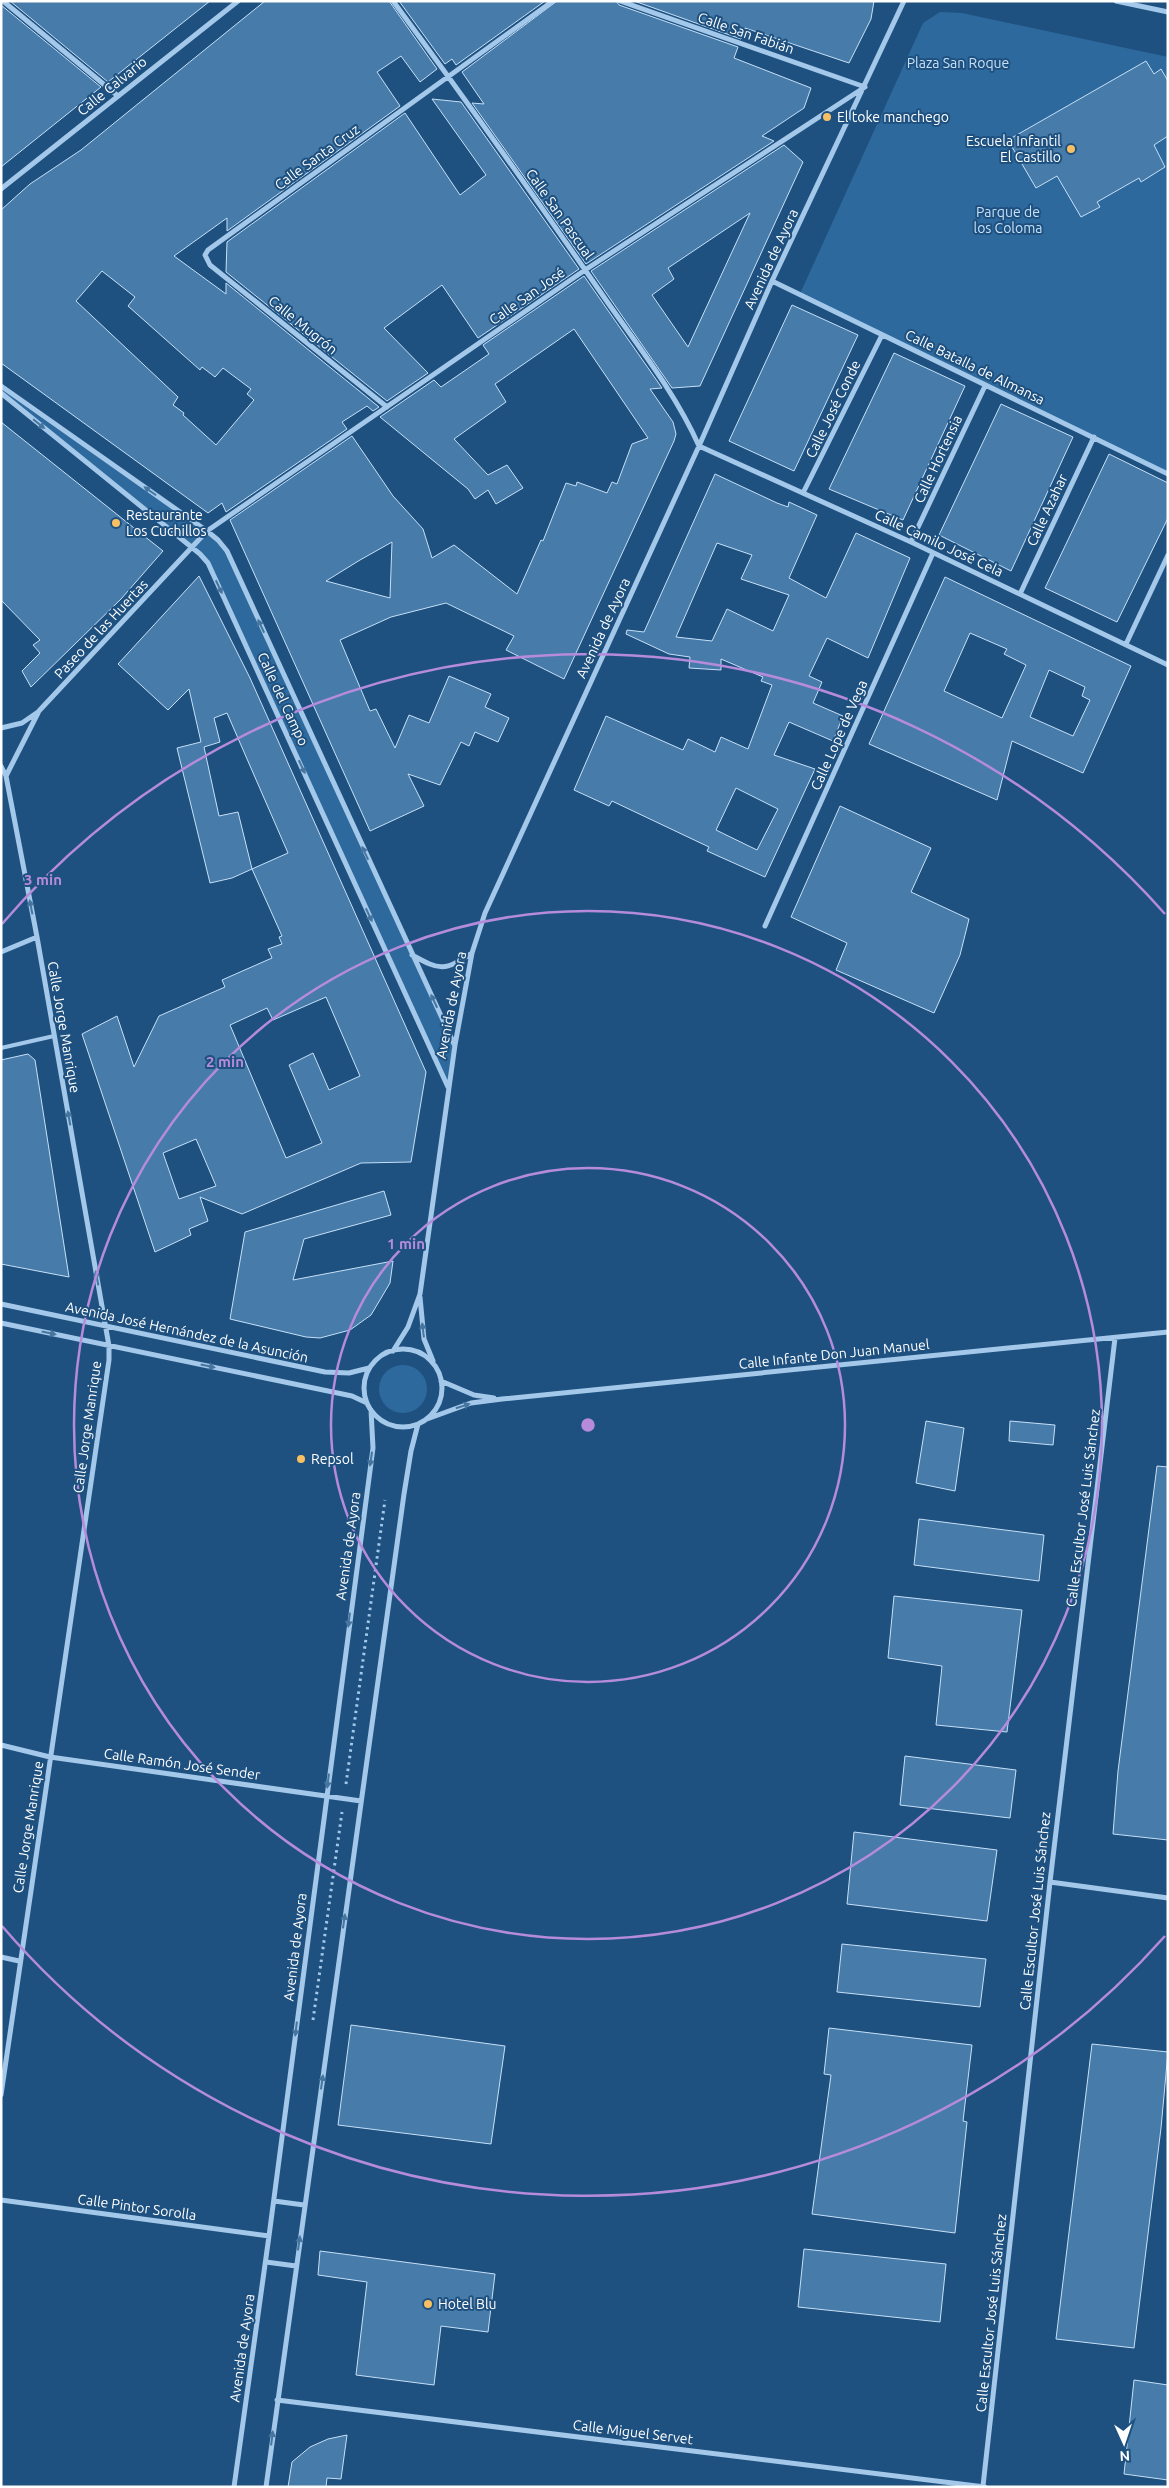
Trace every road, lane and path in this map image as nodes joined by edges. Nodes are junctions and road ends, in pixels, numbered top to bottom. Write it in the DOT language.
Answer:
graph roads {
  1 [pos="3,1"];
  2 [pos="238,1"];
  3 [pos="393,1"];
  4 [pos="553,1"];
  5 [pos="620,1"];
  6 [pos="904,1"];
  7 [pos="1116,1"];
  8 [pos="1168,12"];
  9 [pos="449,76"];
  10 [pos="865,87"];
  11 [pos="118,96"];
  12 [pos="1,190"];
  13 [pos="206,260"];
  14 [pos="585,270"];
  15 [pos="772,281"];
  16 [pos="882,334"];
  17 [pos="1,386"];
  18 [pos="985,386"];
  19 [pos="1,393"];
  20 [pos="387,407"];
  21 [pos="1094,437"];
  22 [pos="699,446"];
  23 [pos="1168,474"];
  24 [pos="803,493"];
  25 [pos="207,531"];
  26 [pos="911,542"];
  27 [pos="192,548"];
  28 [pos="933,553"];
  29 [pos="1168,555"];
  30 [pos="1020,594"];
  31 [pos="1126,644"];
  32 [pos="1168,665"];
  33 [pos="38,712"];
  34 [pos="1,728"];
  35 [pos="1,766"];
  36 [pos="6,776"];
  37 [pos="765,926"];
  38 [pos="37,937"];
  39 [pos="1,952"];
  40 [pos="472,953"];
  41 [pos="412,955"];
  42 [pos="54,1036"];
  43 [pos="455,1045"];
  44 [pos="1,1048"];
  45 [pos="448,1087"];
  46 [pos="420,1294"];
  47 [pos="1,1304"];
  48 [pos="1,1323"];
  49 [pos="105,1326"];
  50 [pos="1168,1332"];
  51 [pos="1115,1338"];
  52 [pos="109,1346"];
  53 [pos="393,1351"];
  54 [pos="435,1365"];
  55 [pos="370,1368"];
  56 [pos="441,1381"];
  57 [pos="502,1399"];
  58 [pos="367,1403"];
  59 [pos="370,1410"];
  60 [pos="427,1419"];
  61 [pos="418,1424"];
  62 [pos="385,1500"];
  63 [pos="1,1746"];
  64 [pos="50,1757"];
  65 [pos="346,1784"];
  66 [pos="326,1796"];
  67 [pos="361,1801"];
  68 [pos="342,1812"];
  69 [pos="1050,1882"];
  70 [pos="1168,1898"];
  71 [pos="1,1957"];
  72 [pos="19,1961"];
  73 [pos="312,2027"];
  74 [pos="1,2095"];
  75 [pos="1,2200"];
  76 [pos="274,2201"];
  77 [pos="304,2205"];
  78 [pos="269,2236"];
  79 [pos="266,2262"];
  80 [pos="296,2266"];
  81 [pos="277,2400"];
  82 [pos="234,2487"];
  83 [pos="266,2487"];
  84 [pos="984,2487"];
  1 -- 11 [label="street"];
  2 -- 11 [label="street, Calle Calvario"];
  3 -- 9 [label="street, Calle San Pascual"];
  4 -- 9 [label="street"];
  5 -- 10 [label="street, Calle San Fabián"];
  6 -- 10 [label="street, Avenida de Ayora"];
  7 -- 8 [label="street"];
  9 -- 13 [label="street, Calle Santa Cruz"];
  9 -- 14 [label="street, Calle San Pascual"];
  10 -- 14 [label="street, Calle San José"];
  10 -- 15 [label="street, Avenida de Ayora"];
  11 -- 12 [label="street, Calle Calvario"];
  13 -- 20 [label="street, Calle Mugrón"];
  14 -- 20 [label="street, Calle San José"];
  14 -- 22 [label="street, Calle San Pascual"];
  15 -- 16 [label="street, Calle Batalla de Almansa"];
  15 -- 22 [label="street, Avenida de Ayora"];
  16 -- 18 [label="street, Calle Batalla de Almansa"];
  16 -- 24 [label="street, Calle José Conde"];
  25 -- 17 [label="street, Calle del Campo, one-way"];
  18 -- 21 [label="street, Calle Batalla de Almansa"];
  18 -- 26 [label="street, Calle Hortensia"];
  19 -- 27 [label="street, Calle del Campo, one-way"];
  20 -- 25 [label="street, Calle San José"];
  21 -- 23 [label="street, Calle Batalla de Almansa"];
  21 -- 30 [label="street, Calle Azahar"];
  22 -- 24 [label="street, Calle Camilo José Cela"];
  22 -- 40 [label="street, Avenida de Ayora"];
  24 -- 26 [label="street, Calle Camilo José Cela"];
  25 -- 27 [label="street, Paseo de las Huertas"];
  41 -- 25 [label="street, Calle del Campo, one-way"];
  26 -- 28 [label="street, Calle Camilo José Cela"];
  27 -- 33 [label="street, Paseo de las Huertas"];
  27 -- 45 [label="street, Calle del Campo, one-way"];
  28 -- 30 [label="street, Calle Camilo José Cela"];
  28 -- 37 [label="street, Calle Lope de Vega"];
  29 -- 31 [label="street"];
  30 -- 31 [label="street, Calle Camilo José Cela"];
  31 -- 32 [label="street, Calle Camilo José Cela"];
  33 -- 34 [label="street, Paseo de las Huertas"];
  33 -- 36 [label="street"];
  35 -- 36 [label="street, Calle Jorge Manrique"];
  38 -- 36 [label="street, Calle Jorge Manrique, one-way"];
  38 -- 39 [label="street"];
  38 -- 42 [label="street, Calle Jorge Manrique"];
  40 -- 41 [label="street"];
  40 -- 43 [label="street, Avenida de Ayora"];
  43 -- 41 [label="street, Calle del Campo, one-way"];
  42 -- 44 [label="lane"];
  49 -- 42 [label="street, Calle Jorge Manrique, one-way"];
  43 -- 45 [label="street, Avenida de Ayora"];
  45 -- 46 [label="street, Avenida de Ayora"];
  46 -- 53 [label="street, Avenida de Ayora"];
  54 -- 46 [label="street, Avenida de Ayora, one-way"];
  47 -- 49 [label="street, Avenida José Hernández de la Asunción"];
  48 -- 52 [label="street, Avenida José Hernández de la Asunción, one-way"];
  49 -- 52 [label="street, Calle Jorge Manrique"];
  49 -- 55 [label="street, Avenida José Hernández de la Asunción"];
  50 -- 51 [label="street, Calle Infante Don Juan Manuel"];
  51 -- 57 [label="street, Calle Infante Don Juan Manuel"];
  51 -- 69 [label="street, Calle Escultor José Luis Sánchez"];
  52 -- 58 [label="street, Avenida José Hernández de la Asunción, one-way"];
  52 -- 64 [label="street, Calle Jorge Manrique"];
  53 -- 54 [label="street"];
  53 -- 55 [label="street"];
  54 -- 56 [label="street"];
  55 -- 58 [label="street"];
  56 -- 57 [label="street, Calle Infante Don Juan Manuel"];
  56 -- 60 [label="street"];
  60 -- 57 [label="street, Calle Infante Don Juan Manuel, one-way"];
  58 -- 59 [label="street"];
  59 -- 61 [label="street"];
  59 -- 66 [label="street, Avenida de Ayora, one-way"];
  60 -- 61 [label="street"];
  61 -- 67 [label="street"];
  62 -- 65 [label="path"];
  63 -- 64 [label="street, Calle Ramón José Sender"];
  64 -- 66 [label="street, Calle Ramón José Sender"];
  64 -- 72 [label="street, Calle Jorge Manrique"];
  66 -- 67 [label="street, Calle Ramón José Sender"];
  66 -- 76 [label="street, Avenida de Ayora, one-way"];
  77 -- 67 [label="street, one-way"];
  68 -- 73 [label="path"];
  69 -- 70 [label="street"];
  69 -- 84 [label="street, Calle Escultor José Luis Sánchez"];
  71 -- 72 [label="street"];
  72 -- 74 [label="street, Calle Jorge Manrique"];
  75 -- 78 [label="street, Calle Pintor Sorolla"];
  76 -- 77 [label="street"];
  76 -- 78 [label="street, Avenida de Ayora"];
  80 -- 77 [label="street, one-way"];
  78 -- 79 [label="street, Avenida de Ayora"];
  79 -- 80 [label="street"];
  79 -- 82 [label="street, Avenida de Ayora"];
  80 -- 81 [label="street"];
  83 -- 81 [label="street, one-way"];
  81 -- 84 [label="street, Calle Miguel Servet"];
}
